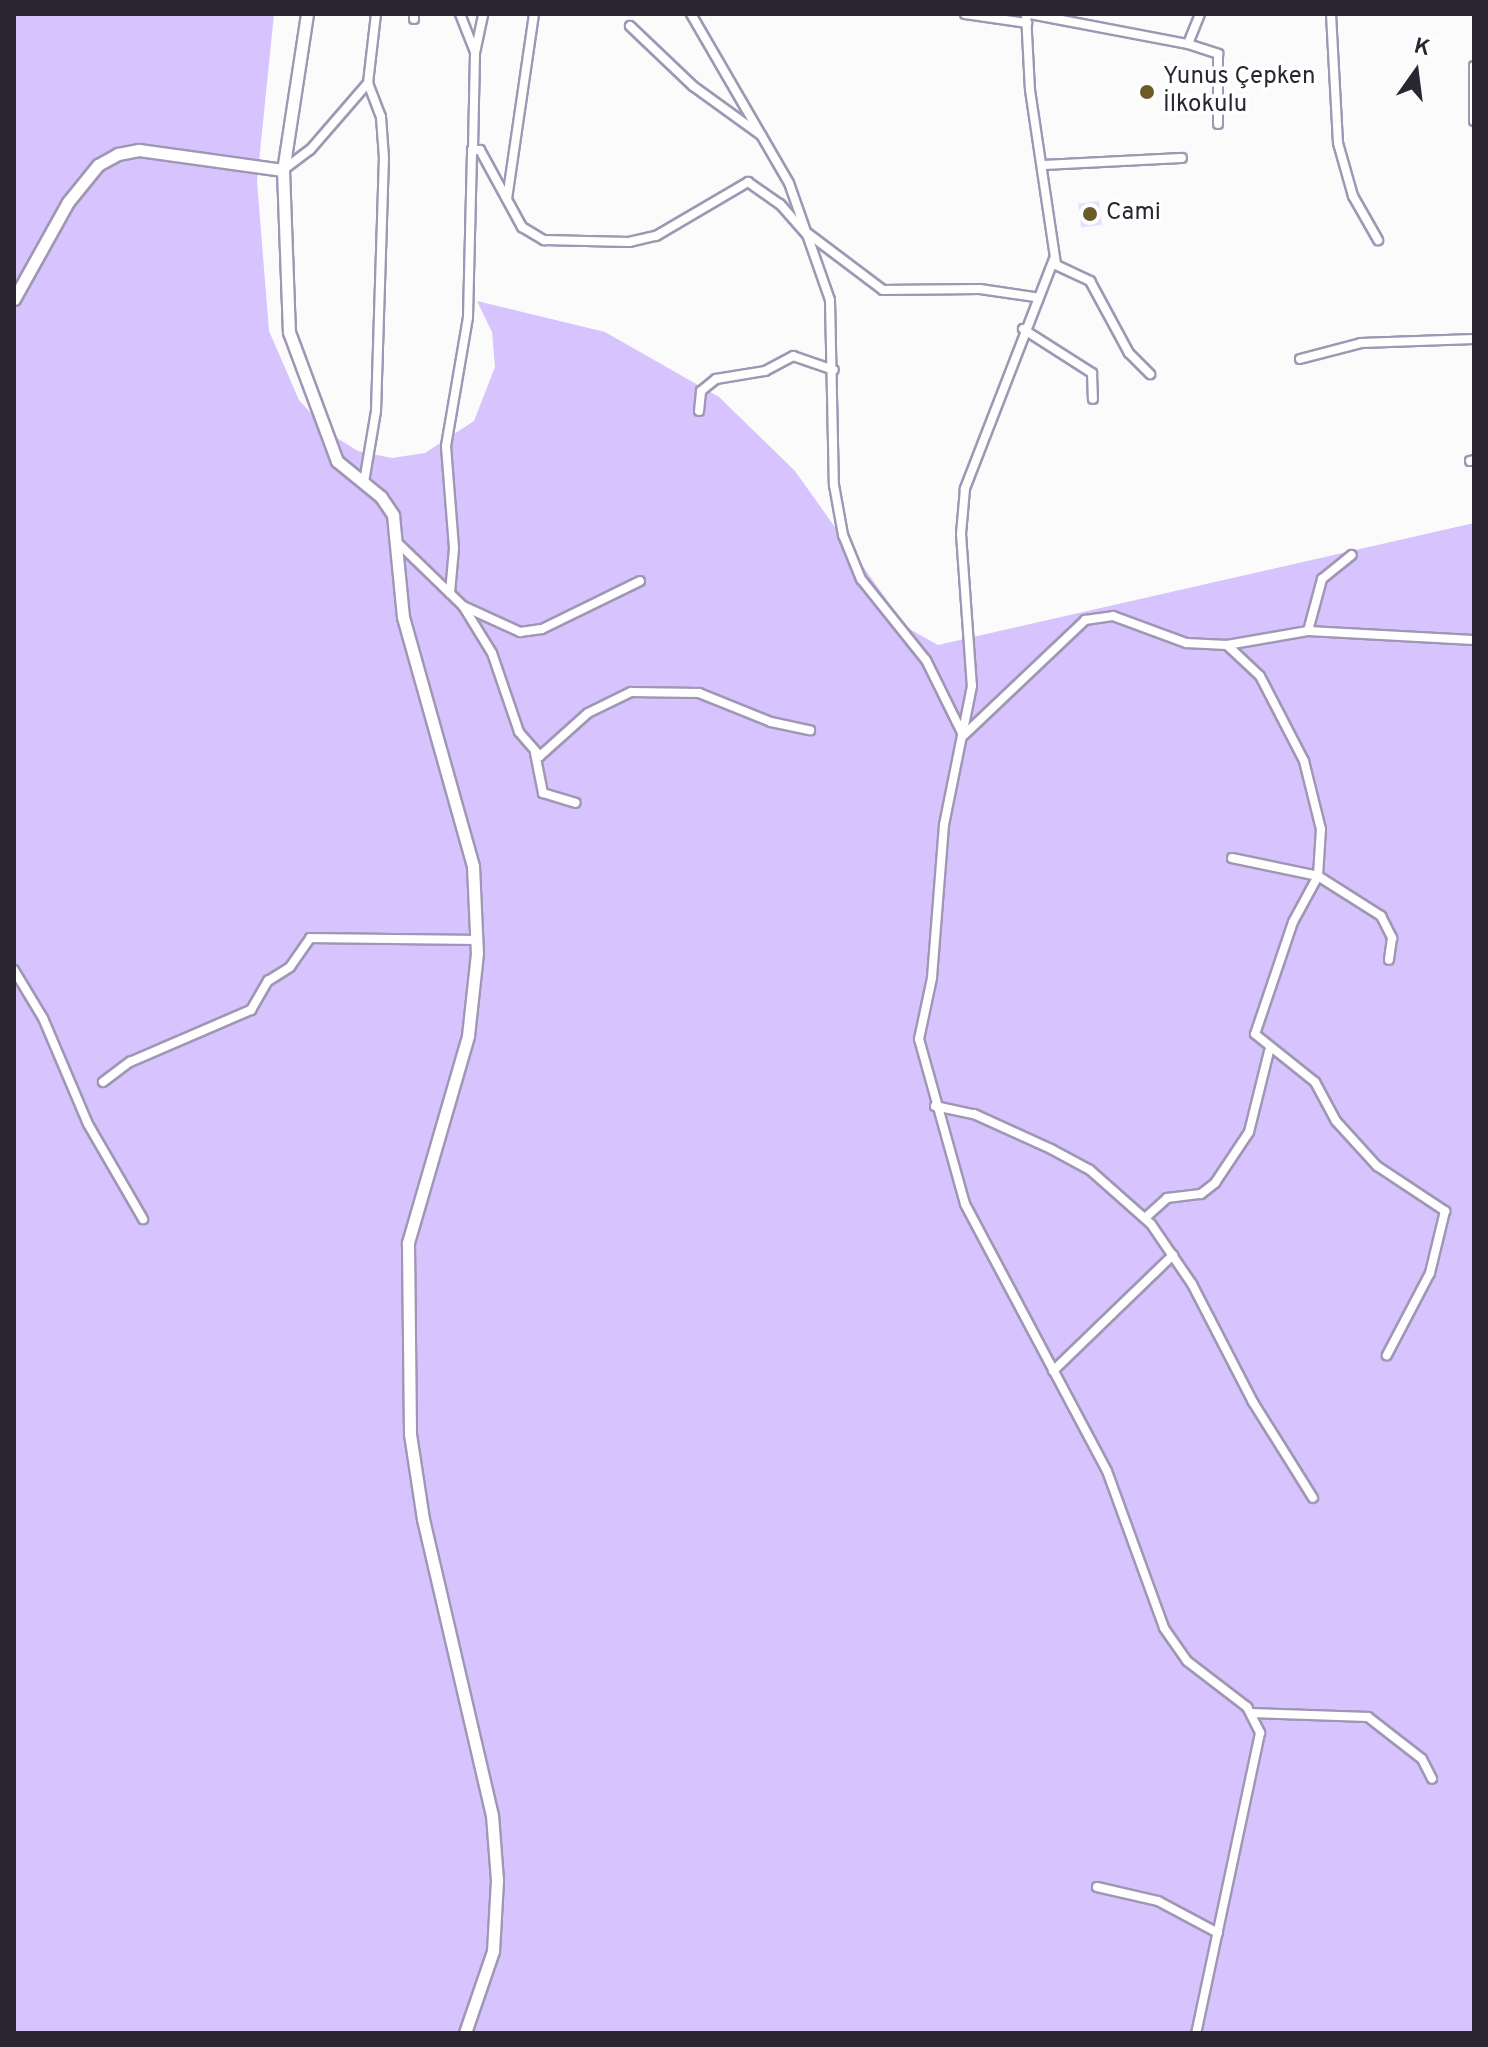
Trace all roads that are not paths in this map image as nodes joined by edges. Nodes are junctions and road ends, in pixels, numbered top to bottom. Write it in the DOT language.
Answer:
graph roads {
  1 [pos="307,14"];
  2 [pos="376,14"];
  3 [pos="460,14"];
  4 [pos="483,14"];
  5 [pos="534,14"];
  6 [pos="691,14"];
  7 [pos="965,14"];
  8 [pos="1200,14"];
  9 [pos="1331,14"];
  10 [pos="1028,17"];
  11 [pos="630,26"];
  12 [pos="1188,44"];
  13 [pos="475,53"];
  14 [pos="1474,66"];
  15 [pos="368,83"];
  16 [pos="1474,121"];
  17 [pos="1218,124"];
  18 [pos="764,138"];
  19 [pos="473,149"];
  20 [pos="1182,158"];
  21 [pos="1043,165"];
  22 [pos="283,170"];
  23 [pos="507,200"];
  24 [pos="807,234"];
  25 [pos="1378,240"];
  26 [pos="1054,259"];
  27 [pos="1035,297"];
  28 [pos="14,299"];
  29 [pos="1023,329"];
  30 [pos="1474,339"];
  31 [pos="1300,359"];
  32 [pos="834,370"];
  33 [pos="1150,374"];
  34 [pos="1093,399"];
  35 [pos="699,411"];
  36 [pos="364,482"];
  37 [pos="400,545"];
  38 [pos="1352,555"];
  39 [pos="640,581"];
  40 [pos="450,593"];
  41 [pos="463,606"];
  42 [pos="1308,631"];
  43 [pos="1474,640"];
  44 [pos="1227,645"];
  45 [pos="810,730"];
  46 [pos="964,736"];
  47 [pos="535,753"];
  48 [pos="576,803"];
  49 [pos="1232,858"];
  50 [pos="1318,876"];
  51 [pos="476,940"];
  52 [pos="1389,960"];
  53 [pos="14,970"];
  54 [pos="1269,1051"];
  55 [pos="103,1082"];
  56 [pos="935,1106"];
  57 [pos="1145,1218"];
  58 [pos="143,1219"];
  59 [pos="1173,1255"];
  60 [pos="1387,1355"];
  61 [pos="1053,1371"];
  62 [pos="1313,1498"];
  63 [pos="1251,1713"];
  64 [pos="1432,1779"];
  65 [pos="1097,1887"];
  66 [pos="1218,1933"];
  67 [pos="465,2033"];
  68 [pos="1196,2033"];
  1 -- 22 [label="street"];
  2 -- 15 [label="street"];
  3 -- 13 [label="street"];
  4 -- 13 [label="street"];
  5 -- 23 [label="street"];
  6 -- 18 [label="street"];
  7 -- 10 [label="street"];
  8 -- 12 [label="street"];
  9 -- 25 [label="street"];
  10 -- 12 [label="street"];
  10 -- 21 [label="street"];
  11 -- 18 [label="street"];
  12 -- 17 [label="street"];
  13 -- 19 [label="street"];
  14 -- 16 [label="street"];
  15 -- 22 [label="street"];
  15 -- 36 [label="street"];
  18 -- 24 [label="street"];
  19 -- 23 [label="street"];
  19 -- 40 [label="street"];
  20 -- 21 [label="street"];
  21 -- 26 [label="street"];
  22 -- 28 [label="street"];
  22 -- 36 [label="street"];
  23 -- 24 [label="street"];
  24 -- 27 [label="street"];
  24 -- 32 [label="street"];
  26 -- 27 [label="street"];
  26 -- 33 [label="street"];
  27 -- 29 [label="street"];
  29 -- 34 [label="street"];
  29 -- 46 [label="street"];
  30 -- 31 [label="street"];
  32 -- 35 [label="street"];
  32 -- 46 [label="street"];
  36 -- 37 [label="street"];
  37 -- 40 [label="street"];
  37 -- 51 [label="street"];
  38 -- 42 [label="street"];
  39 -- 41 [label="street"];
  40 -- 41 [label="street"];
  41 -- 47 [label="street"];
  42 -- 43 [label="street"];
  42 -- 44 [label="street"];
  44 -- 46 [label="street"];
  44 -- 50 [label="street"];
  45 -- 47 [label="street"];
  46 -- 56 [label="street"];
  47 -- 48 [label="street"];
  49 -- 50 [label="street"];
  50 -- 52 [label="street"];
  50 -- 54 [label="street"];
  51 -- 55 [label="street"];
  51 -- 67 [label="street"];
  53 -- 58 [label="street"];
  54 -- 57 [label="street"];
  54 -- 60 [label="street"];
  56 -- 57 [label="street"];
  56 -- 61 [label="street"];
  57 -- 59 [label="street"];
  59 -- 61 [label="street"];
  59 -- 62 [label="street"];
  61 -- 63 [label="street"];
  63 -- 64 [label="street"];
  63 -- 66 [label="street"];
  65 -- 66 [label="street"];
  66 -- 68 [label="street"];
}
